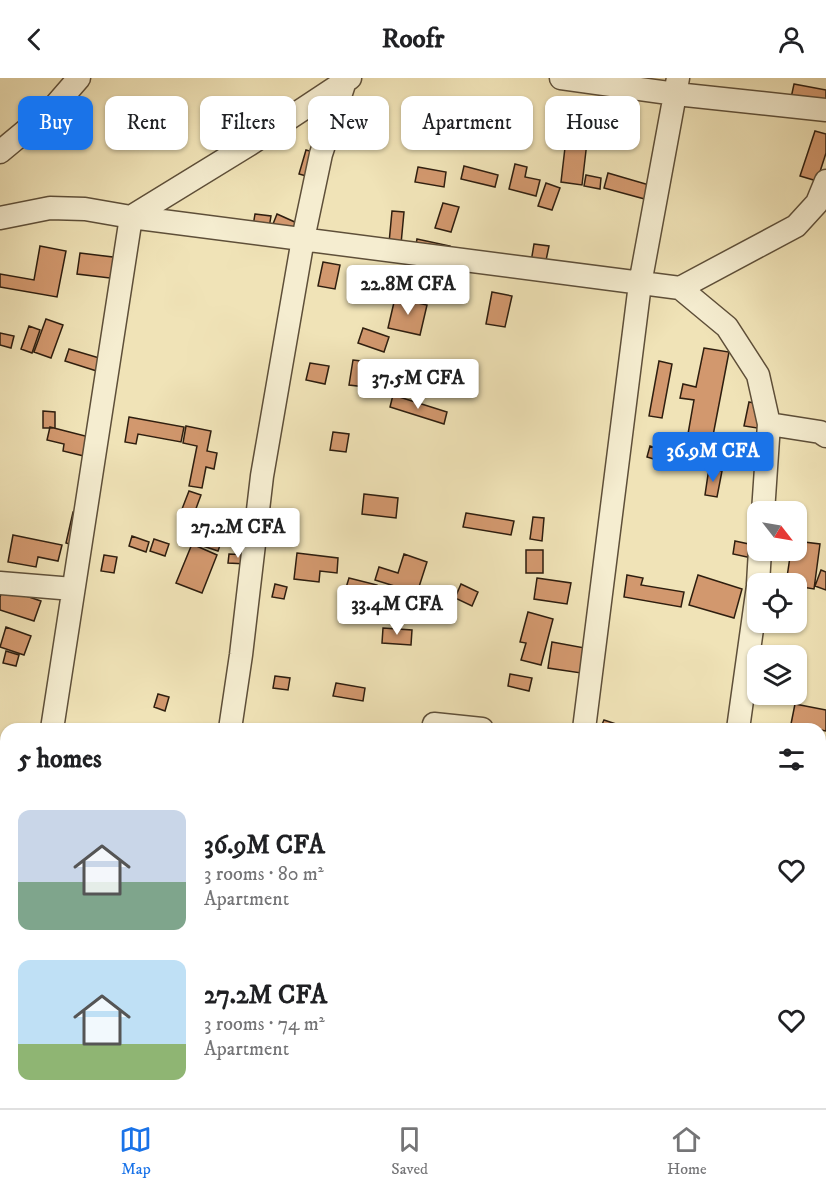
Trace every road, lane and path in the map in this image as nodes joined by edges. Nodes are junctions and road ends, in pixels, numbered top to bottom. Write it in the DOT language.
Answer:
graph roads {
  1 [pos="561,78"];
  2 [pos="347,79"];
  3 [pos="75,80"];
  4 [pos="677,86"];
  5 [pos="826,110"];
  6 [pos="0,152"];
  7 [pos="826,181"];
  8 [pos="131,217"];
  9 [pos="0,218"];
  10 [pos="303,239"];
  11 [pos="640,284"];
  12 [pos="680,288"];
  13 [pos="769,424"];
  14 [pos="826,436"];
  15 [pos="764,501"];
  16 [pos="0,583"];
  17 [pos="73,589"];
  18 [pos="751,633"];
  19 [pos="53,723"];
  20 [pos="231,723"];
  21 [pos="585,723"];
  22 [pos="739,723"];
  1 -- 4 [label="street"];
  2 -- 8 [label="street"];
  2 -- 10 [label="street"];
  3 -- 6 [label="street"];
  4 -- 5 [label="street"];
  4 -- 11 [label="street"];
  7 -- 12 [label="street"];
  8 -- 9 [label="street"];
  8 -- 10 [label="street"];
  8 -- 17 [label="street"];
  10 -- 11 [label="street"];
  10 -- 20 [label="street"];
  11 -- 12 [label="street"];
  11 -- 21 [label="street"];
  12 -- 13 [label="street"];
  13 -- 14 [label="street"];
  13 -- 15 [label="street"];
  16 -- 17 [label="street"];
  17 -- 19 [label="street"];
  18 -- 22 [label="street"];
}
